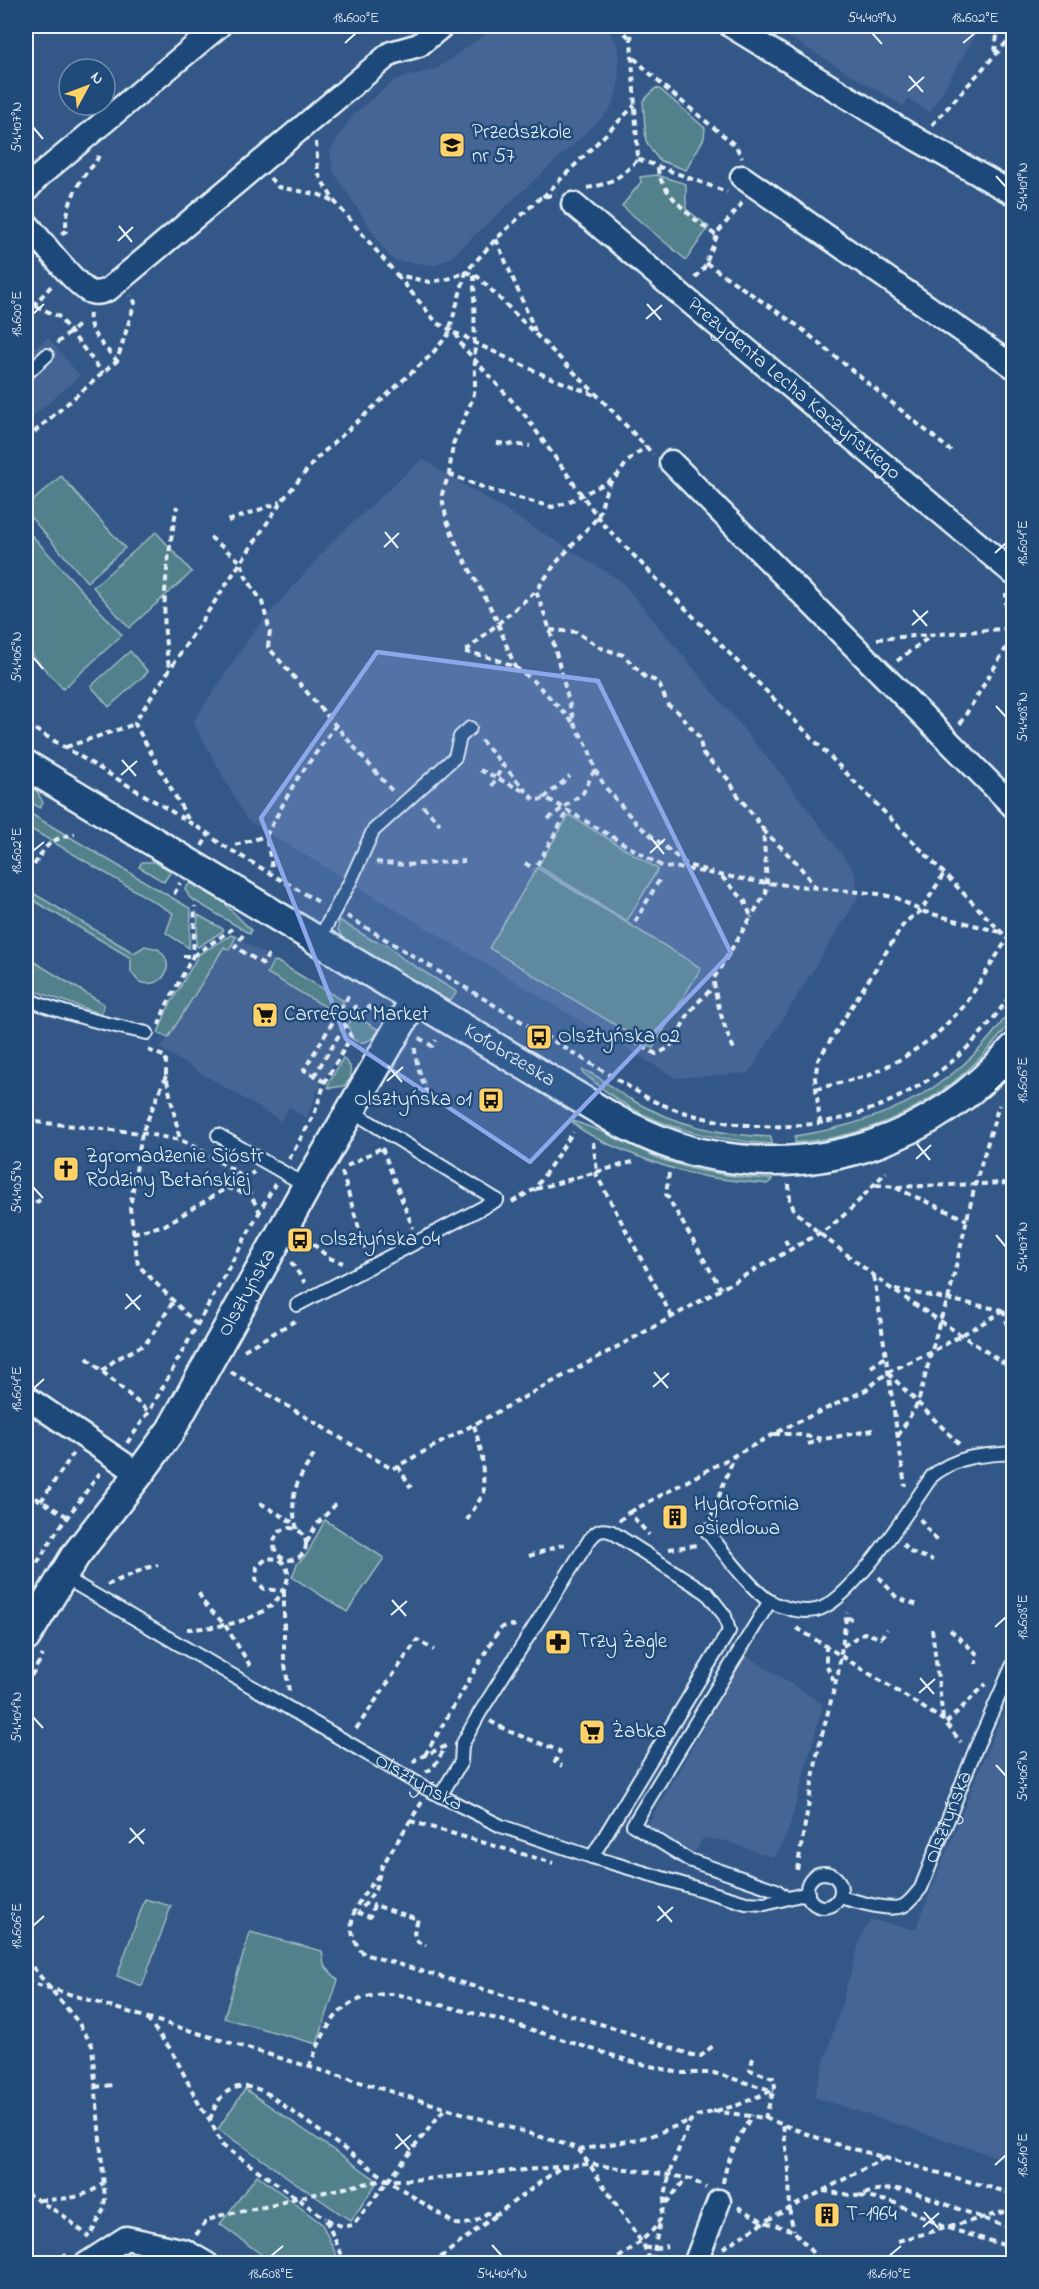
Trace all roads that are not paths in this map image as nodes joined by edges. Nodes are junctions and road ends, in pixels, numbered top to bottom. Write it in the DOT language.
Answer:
graph roads {
  1 [pos="219,26"];
  2 [pos="442,26"];
  3 [pos="731,26"];
  4 [pos="748,188"];
  5 [pos="26,191"];
  6 [pos="1014,194"];
  7 [pos="572,195"];
  8 [pos="26,222"];
  9 [pos="47,355"];
  10 [pos="1014,368"];
  11 [pos="26,374"];
  12 [pos="671,462"];
  13 [pos="1011,573"];
  14 [pos="470,728"];
  15 [pos="26,765"];
  16 [pos="1014,807"];
  17 [pos="318,941"];
  18 [pos="26,999"];
  19 [pos="415,999"];
  20 [pos="151,1037"];
  21 [pos="1014,1048"];
  22 [pos="350,1110"];
  23 [pos="218,1135"];
  24 [pos="307,1186"];
  25 [pos="297,1305"];
  26 [pos="26,1396"];
  27 [pos="1014,1453"];
  28 [pos="139,1474"];
  29 [pos="706,1530"];
  30 [pos="62,1576"];
  31 [pos="767,1605"];
  32 [pos="26,1637"];
  33 [pos="1014,1662"];
  34 [pos="440,1796"];
  35 [pos="592,1857"];
  36 [pos="808,1893"];
  37 [pos="840,1897"];
  38 [pos="786,1898"];
  39 [pos="721,2194"];
  40 [pos="79,2252"];
  41 [pos="207,2264"];
  42 [pos="696,2264"];
  1 -- 5 [label="street"];
  2 -- 8 [label="street"];
  3 -- 6 [label="street"];
  4 -- 10 [label="street"];
  7 -- 13 [label="street, Prezydenta Lecha Kaczyńskiego"];
  9 -- 11 [label="lane"];
  12 -- 16 [label="street"];
  14 -- 17 [label="lane"];
  15 -- 17 [label="street, Kołobrzeska"];
  17 -- 19 [label="street, Kołobrzeska"];
  18 -- 20 [label="lane"];
  19 -- 21 [label="street, Kołobrzeska"];
  19 -- 22 [label="street, Olsztyńska"];
  22 -- 24 [label="street, Olsztyńska"];
  22 -- 25 [label="lane"];
  23 -- 24 [label="lane"];
  24 -- 28 [label="street, Olsztyńska"];
  26 -- 28 [label="street"];
  27 -- 31 [label="lane"];
  28 -- 30 [label="street, Olsztyńska"];
  29 -- 31 [label="lane"];
  30 -- 32 [label="street, Olsztyńska"];
  30 -- 34 [label="lane, Olsztyńska"];
  31 -- 38 [label="lane"];
  33 -- 37 [label="lane, Olsztyńska"];
  34 -- 35 [label="lane, Olsztyńska"];
  34 -- 35 [label="lane"];
  35 -- 38 [label="lane, Olsztyńska"];
  36 -- 37 [label="lane, Olsztyńska"];
  36 -- 37 [label="lane"];
  36 -- 38 [label="lane, Olsztyńska"];
  39 -- 42 [label="street"];
  40 -- 41 [label="street"];
}
